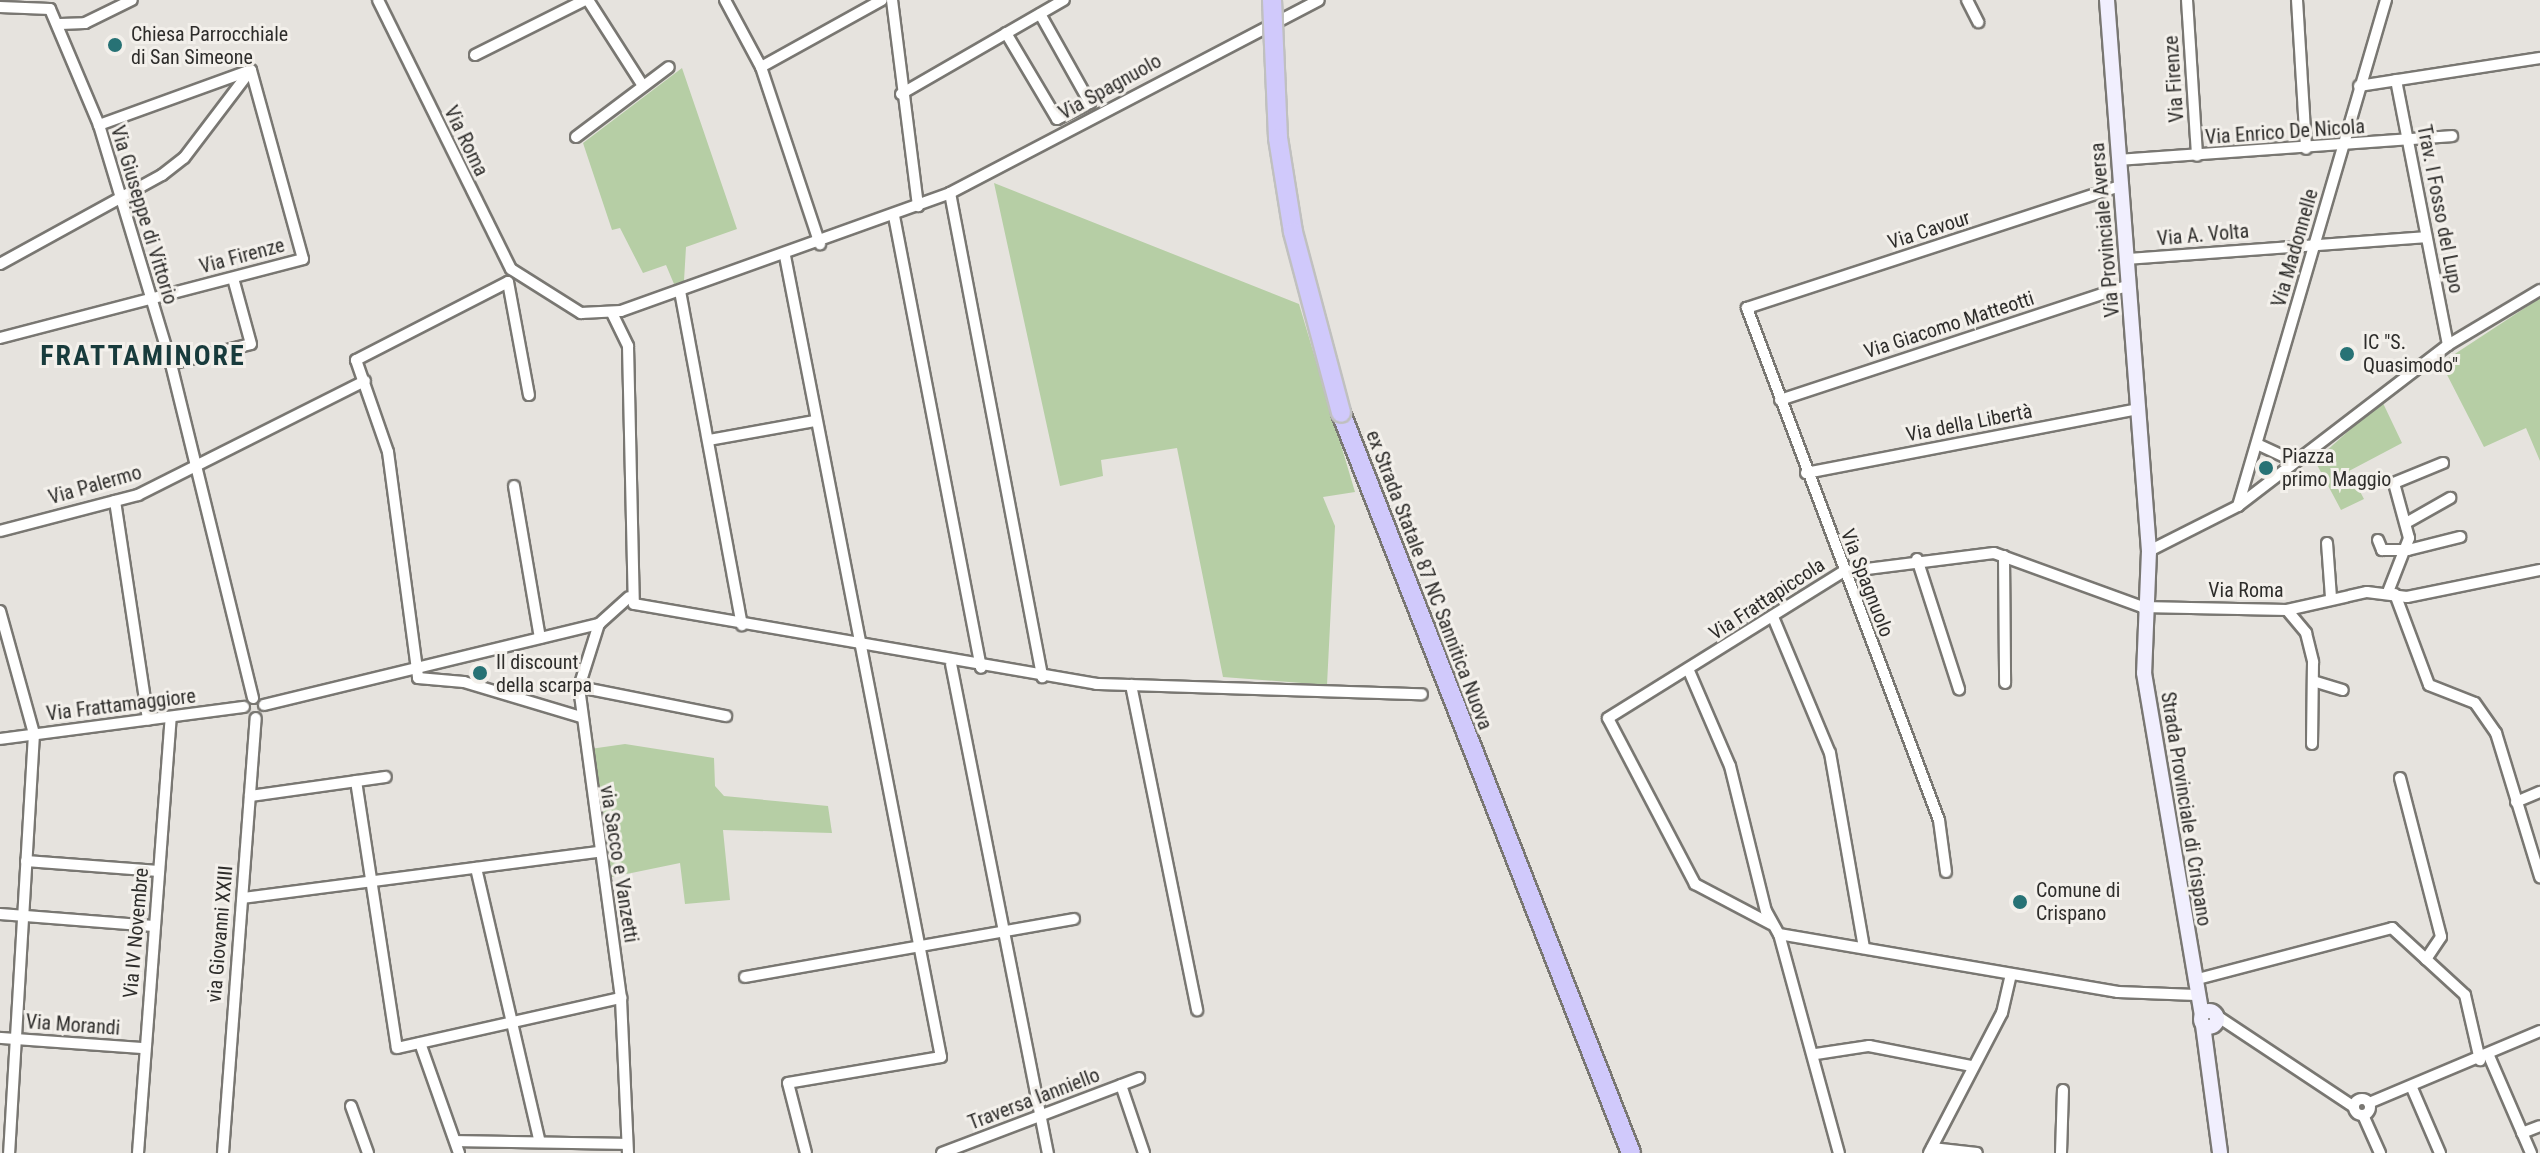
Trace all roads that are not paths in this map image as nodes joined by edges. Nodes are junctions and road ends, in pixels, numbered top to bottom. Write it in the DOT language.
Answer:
graph roads {
  1 [pos="132,0"];
  2 [pos="378,0"];
  3 [pos="587,0"];
  4 [pos="725,0"];
  5 [pos="882,0"];
  6 [pos="892,0"];
  7 [pos="1064,0"];
  8 [pos="1272,0"];
  9 [pos="1319,0"];
  10 [pos="1967,0"];
  11 [pos="2107,0"];
  12 [pos="2187,0"];
  13 [pos="2297,0"];
  14 [pos="2386,0"];
  15 [pos="49,4"];
  16 [pos="0,7"];
  17 [pos="1040,14"];
  18 [pos="1978,22"];
  19 [pos="60,24"];
  20 [pos="1006,33"];
  21 [pos="475,55"];
  22 [pos="2540,58"];
  23 [pos="669,67"];
  24 [pos="761,67"];
  25 [pos="251,70"];
  26 [pos="2396,80"];
  27 [pos="643,86"];
  28 [pos="2359,86"];
  29 [pos="901,94"];
  30 [pos="99,125"];
  31 [pos="2452,136"];
  32 [pos="576,137"];
  33 [pos="2409,141"];
  34 [pos="2343,146"];
  35 [pos="2306,149"];
  36 [pos="2197,156"];
  37 [pos="2119,160"];
  38 [pos="2121,186"];
  39 [pos="950,193"];
  40 [pos="122,196"];
  41 [pos="918,206"];
  42 [pos="894,216"];
  43 [pos="2426,237"];
  44 [pos="820,244"];
  45 [pos="2315,244"];
  46 [pos="785,256"];
  47 [pos="2127,259"];
  48 [pos="0,264"];
  49 [pos="233,278"];
  50 [pos="513,278"];
  51 [pos="2129,285"];
  52 [pos="2540,290"];
  53 [pos="680,291"];
  54 [pos="151,299"];
  55 [pos="1747,308"];
  56 [pos="612,313"];
  57 [pos="0,338"];
  58 [pos="2448,345"];
  59 [pos="171,364"];
  60 [pos="365,381"];
  61 [pos="529,395"];
  62 [pos="1780,400"];
  63 [pos="2139,409"];
  64 [pos="815,421"];
  65 [pos="709,440"];
  66 [pos="2257,444"];
  67 [pos="2293,461"];
  68 [pos="2443,463"];
  69 [pos="198,466"];
  70 [pos="1806,473"];
  71 [pos="514,486"];
  72 [pos="2450,498"];
  73 [pos="115,501"];
  74 [pos="2238,506"];
  75 [pos="2406,523"];
  76 [pos="0,531"];
  77 [pos="2460,537"];
  78 [pos="2378,540"];
  79 [pos="2327,543"];
  80 [pos="2408,550"];
  81 [pos="2149,551"];
  82 [pos="2004,556"];
  83 [pos="1917,559"];
  84 [pos="2540,570"];
  85 [pos="1843,572"];
  86 [pos="2392,593"];
  87 [pos="629,597"];
  88 [pos="2331,597"];
  89 [pos="2142,607"];
  90 [pos="2287,610"];
  91 [pos="0,611"];
  92 [pos="1773,617"];
  93 [pos="599,624"];
  94 [pos="742,625"];
  95 [pos="540,638"];
  96 [pos="858,647"];
  97 [pos="450,660"];
  98 [pos="951,664"];
  99 [pos="981,668"];
  100 [pos="413,669"];
  101 [pos="1689,671"];
  102 [pos="1042,677"];
  103 [pos="454,681"];
  104 [pos="2313,681"];
  105 [pos="2005,683"];
  106 [pos="1131,685"];
  107 [pos="579,687"];
  108 [pos="1959,689"];
  109 [pos="2343,690"];
  110 [pos="1422,694"];
  111 [pos="253,698"];
  112 [pos="264,705"];
  113 [pos="244,707"];
  114 [pos="726,716"];
  115 [pos="29,717"];
  116 [pos="171,717"];
  117 [pos="581,717"];
  118 [pos="256,718"];
  119 [pos="148,720"];
  120 [pos="63,731"];
  121 [pos="34,734"];
  122 [pos="0,739"];
  123 [pos="2312,744"];
  124 [pos="386,777"];
  125 [pos="2400,778"];
  126 [pos="356,781"];
  127 [pos="2540,792"];
  128 [pos="250,796"];
  129 [pos="2516,802"];
  130 [pos="599,852"];
  131 [pos="26,861"];
  132 [pos="476,868"];
  133 [pos="159,871"];
  134 [pos="1946,872"];
  135 [pos="2540,877"];
  136 [pos="372,881"];
  137 [pos="243,898"];
  138 [pos="0,914"];
  139 [pos="23,916"];
  140 [pos="1074,919"];
  141 [pos="1771,924"];
  142 [pos="154,926"];
  143 [pos="1003,933"];
  144 [pos="1779,934"];
  145 [pos="1864,948"];
  146 [pos="917,949"];
  147 [pos="2426,959"];
  148 [pos="2011,974"];
  149 [pos="745,977"];
  150 [pos="2195,987"];
  151 [pos="621,998"];
  152 [pos="1197,1010"];
  153 [pos="2207,1019"];
  154 [pos="512,1023"];
  155 [pos="2540,1031"];
  156 [pos="0,1038"];
  157 [pos="16,1039"];
  158 [pos="420,1043"];
  159 [pos="144,1048"];
  160 [pos="1816,1054"];
  161 [pos="2484,1058"];
  162 [pos="1972,1066"];
  163 [pos="1139,1078"];
  164 [pos="1121,1085"];
  165 [pos="2412,1088"];
  166 [pos="2063,1090"];
  167 [pos="351,1106"];
  168 [pos="2358,1111"];
  169 [pos="1036,1118"];
  170 [pos="2540,1126"];
  171 [pos="2522,1133"];
  172 [pos="456,1141"];
  173 [pos="540,1142"];
  174 [pos="627,1148"];
  175 [pos="1930,1150"];
  176 [pos="9,1153"];
  177 [pos="138,1153"];
  178 [pos="223,1153"];
  179 [pos="368,1153"];
  180 [pos="459,1153"];
  181 [pos="806,1153"];
  182 [pos="942,1153"];
  183 [pos="1048,1153"];
  184 [pos="1144,1153"];
  185 [pos="1631,1153"];
  186 [pos="1839,1153"];
  187 [pos="1977,1153"];
  188 [pos="2061,1153"];
  189 [pos="2220,1153"];
  190 [pos="2380,1153"];
  191 [pos="2440,1153"];
  192 [pos="2531,1153"];
  1 -- 19 [label="street"];
  2 -- 50 [label="street, Via Roma"];
  3 -- 21 [label="street"];
  3 -- 27 [label="street"];
  4 -- 24 [label="street"];
  5 -- 24 [label="street"];
  6 -- 29 [label="street"];
  7 -- 17 [label="street"];
  8 -- 185 [label="highway, ex Strada Statale 87 NC Sannitica Nuova, bridge"];
  9 -- 39 [label="street, Via Spagnuolo"];
  10 -- 18 [label="street"];
  11 -- 37 [label="street, Via Provinciale Aversa"];
  12 -- 36 [label="street, Via Firenze"];
  13 -- 35 [label="street"];
  14 -- 28 [label="street, Via Madonnelle"];
  15 -- 16 [label="street"];
  15 -- 19 [label="street, Via Giuseppe di Vittorio"];
  17 -- 20 [label="street"];
  17 -- 20 [label="street"];
  19 -- 30 [label="street, Via Giuseppe di Vittorio"];
  20 -- 29 [label="street"];
  22 -- 26 [label="street"];
  23 -- 27 [label="street"];
  24 -- 44 [label="street"];
  25 -- 30 [label="street"];
  25 -- 40 [label="street"];
  25 -- 49 [label="street, Via Firenze"];
  26 -- 28 [label="street"];
  26 -- 33 [label="street, Trav. I Fosso del Lupo"];
  27 -- 32 [label="street"];
  28 -- 34 [label="street, Via Madonnelle"];
  29 -- 41 [label="street"];
  30 -- 40 [label="street, Via Giuseppe di Vittorio"];
  31 -- 33 [label="street, Via Enrico De Nicola"];
  33 -- 34 [label="street, Via Enrico De Nicola"];
  33 -- 43 [label="street, Trav. I Fosso del Lupo"];
  34 -- 35 [label="street, Via Enrico De Nicola"];
  34 -- 45 [label="street, Via Madonnelle"];
  35 -- 36 [label="street, Via Enrico De Nicola"];
  36 -- 37 [label="street, Via Enrico De Nicola"];
  37 -- 38 [label="street, Via Provinciale Aversa"];
  38 -- 47 [label="street, Via Provinciale Aversa"];
  38 -- 55 [label="street, Via Cavour"];
  39 -- 41 [label="street, Via Spagnuolo"];
  39 -- 102 [label="street"];
  40 -- 48 [label="street"];
  40 -- 54 [label="street, Via Giuseppe di Vittorio"];
  41 -- 42 [label="street, Via Spagnuolo"];
  42 -- 44 [label="street, Via Spagnuolo"];
  42 -- 99 [label="street"];
  43 -- 45 [label="street, Via A. Volta"];
  43 -- 58 [label="street, Trav. I Fosso del Lupo"];
  44 -- 46 [label="street, Via Spagnuolo"];
  45 -- 47 [label="street, Via A. Volta"];
  45 -- 66 [label="street, Via Madonnelle"];
  46 -- 53 [label="street, Via Spagnuolo"];
  46 -- 64 [label="street"];
  47 -- 51 [label="street, Via Provinciale Aversa"];
  49 -- 54 [label="street, Via Firenze"];
  49 -- 59 [label="street"];
  50 -- 56 [label="street, Via Roma"];
  50 -- 60 [label="street"];
  50 -- 61 [label="street"];
  51 -- 62 [label="street, Via Giacomo Matteotti"];
  51 -- 63 [label="street, Via Provinciale Aversa"];
  52 -- 58 [label="street"];
  53 -- 56 [label="street, Via Spagnuolo"];
  53 -- 65 [label="street"];
  54 -- 57 [label="street, Via Firenze"];
  54 -- 59 [label="street, Via Giuseppe di Vittorio"];
  55 -- 62 [label="street, Via Spagnuolo"];
  56 -- 87 [label="street"];
  58 -- 67 [label="street"];
  59 -- 69 [label="street, Via Giuseppe di Vittorio"];
  60 -- 69 [label="street, Via Palermo"];
  60 -- 100 [label="street"];
  62 -- 70 [label="street, Via Spagnuolo"];
  63 -- 70 [label="street, Via della Libertà"];
  63 -- 81 [label="street, Via Provinciale Aversa"];
  64 -- 65 [label="street"];
  64 -- 96 [label="street"];
  65 -- 94 [label="street"];
  66 -- 67 [label="street"];
  66 -- 74 [label="street, Via Madonnelle"];
  67 -- 74 [label="street"];
  68 -- 75 [label="street"];
  69 -- 73 [label="street, Via Palermo"];
  69 -- 111 [label="street, Via Giuseppe di Vittorio"];
  70 -- 85 [label="street, Via Spagnuolo"];
  71 -- 95 [label="street"];
  72 -- 75 [label="street"];
  73 -- 76 [label="street, Via Palermo"];
  73 -- 119 [label="street"];
  74 -- 81 [label="street"];
  75 -- 80 [label="street"];
  77 -- 80 [label="street"];
  78 -- 80 [label="street"];
  79 -- 88 [label="street"];
  80 -- 86 [label="street"];
  81 -- 89 [label="street, Strada Provinciale di Crispano"];
  82 -- 83 [label="street, Via Frattapiccola"];
  82 -- 89 [label="street, Via Frattapiccola"];
  82 -- 105 [label="street"];
  83 -- 85 [label="street, Via Frattapiccola"];
  83 -- 108 [label="street"];
  84 -- 86 [label="street, Via Roma"];
  85 -- 92 [label="street, Via Frattapiccola"];
  85 -- 134 [label="street, Via Spagnuolo"];
  86 -- 88 [label="street, Via Roma"];
  86 -- 129 [label="street"];
  87 -- 93 [label="street"];
  87 -- 94 [label="street"];
  88 -- 90 [label="street, Via Roma"];
  89 -- 90 [label="street, Via Roma"];
  89 -- 150 [label="street, Strada Provinciale di Crispano"];
  90 -- 104 [label="street"];
  91 -- 115 [label="street, Via Frattamaggiore"];
  92 -- 101 [label="street, Via Frattapiccola"];
  92 -- 145 [label="street"];
  93 -- 95 [label="street"];
  93 -- 107 [label="street, via Sacco e Vanzetti"];
  94 -- 96 [label="street"];
  95 -- 97 [label="street"];
  96 -- 98 [label="street"];
  96 -- 146 [label="street"];
  97 -- 100 [label="street"];
  97 -- 103 [label="street"];
  98 -- 99 [label="street"];
  98 -- 143 [label="street"];
  99 -- 102 [label="street"];
  100 -- 103 [label="street"];
  100 -- 112 [label="street"];
  101 -- 141 [label="street"];
  101 -- 141 [label="street, Via Frattapiccola"];
  102 -- 106 [label="street"];
  103 -- 117 [label="street"];
  104 -- 109 [label="street"];
  104 -- 123 [label="street"];
  106 -- 110 [label="street"];
  106 -- 152 [label="street"];
  107 -- 114 [label="street"];
  107 -- 117 [label="street, via Sacco e Vanzetti"];
  111 -- 112 [label="street"];
  111 -- 113 [label="street"];
  112 -- 118 [label="street"];
  113 -- 116 [label="street, Via Frattamaggiore"];
  113 -- 118 [label="street"];
  115 -- 120 [label="street"];
  115 -- 121 [label="street, Via Frattamaggiore"];
  116 -- 119 [label="street, Via Frattamaggiore"];
  116 -- 133 [label="street, Via IV Novembre"];
  117 -- 130 [label="street, via Sacco e Vanzetti"];
  118 -- 128 [label="street, via Giovanni XXIII"];
  119 -- 120 [label="street, Via Frattamaggiore"];
  120 -- 121 [label="street, Via Frattamaggiore"];
  121 -- 122 [label="street"];
  121 -- 131 [label="street"];
  124 -- 126 [label="street"];
  125 -- 147 [label="street"];
  126 -- 128 [label="street"];
  126 -- 136 [label="street"];
  127 -- 129 [label="street"];
  128 -- 137 [label="street, via Giovanni XXIII"];
  129 -- 135 [label="street"];
  130 -- 132 [label="street"];
  130 -- 151 [label="street, via Sacco e Vanzetti"];
  131 -- 133 [label="street"];
  131 -- 139 [label="street"];
  132 -- 136 [label="street"];
  132 -- 154 [label="street"];
  133 -- 142 [label="street, Via IV Novembre"];
  136 -- 137 [label="street"];
  136 -- 158 [label="street"];
  137 -- 178 [label="street, via Giovanni XXIII"];
  138 -- 139 [label="street"];
  139 -- 142 [label="street"];
  139 -- 157 [label="street"];
  140 -- 143 [label="street"];
  141 -- 144 [label="street"];
  142 -- 159 [label="street, Via IV Novembre"];
  143 -- 146 [label="street"];
  143 -- 169 [label="street"];
  144 -- 145 [label="street"];
  144 -- 160 [label="street"];
  145 -- 148 [label="street"];
  146 -- 149 [label="street"];
  146 -- 181 [label="street"];
  147 -- 150 [label="street"];
  147 -- 161 [label="street"];
  148 -- 150 [label="street"];
  148 -- 162 [label="street"];
  150 -- 153 [label="street, Strada Provinciale di Crispano"];
  151 -- 154 [label="street"];
  151 -- 174 [label="street, via Sacco e Vanzetti"];
  153 -- 168 [label="street"];
  153 -- 189 [label="street, Strada Provinciale di Crispano"];
  154 -- 158 [label="street"];
  154 -- 173 [label="street"];
  155 -- 161 [label="street"];
  156 -- 157 [label="street, Via Morandi"];
  157 -- 159 [label="street, Via Morandi"];
  157 -- 176 [label="street"];
  158 -- 172 [label="street"];
  159 -- 177 [label="street, Via IV Novembre"];
  160 -- 162 [label="street"];
  160 -- 186 [label="street"];
  161 -- 165 [label="street"];
  161 -- 171 [label="street"];
  162 -- 175 [label="street"];
  163 -- 164 [label="street, Traversa Ianniello"];
  164 -- 169 [label="street, Traversa Ianniello"];
  164 -- 184 [label="street"];
  165 -- 168 [label="street"];
  165 -- 191 [label="street"];
  166 -- 188 [label="street"];
  167 -- 179 [label="street"];
  168 -- 190 [label="street"];
  169 -- 182 [label="street, Traversa Ianniello"];
  169 -- 183 [label="street"];
  170 -- 171 [label="street"];
  171 -- 192 [label="street"];
  172 -- 173 [label="street"];
  172 -- 180 [label="street"];
  173 -- 174 [label="street"];
  175 -- 187 [label="street"];
}
